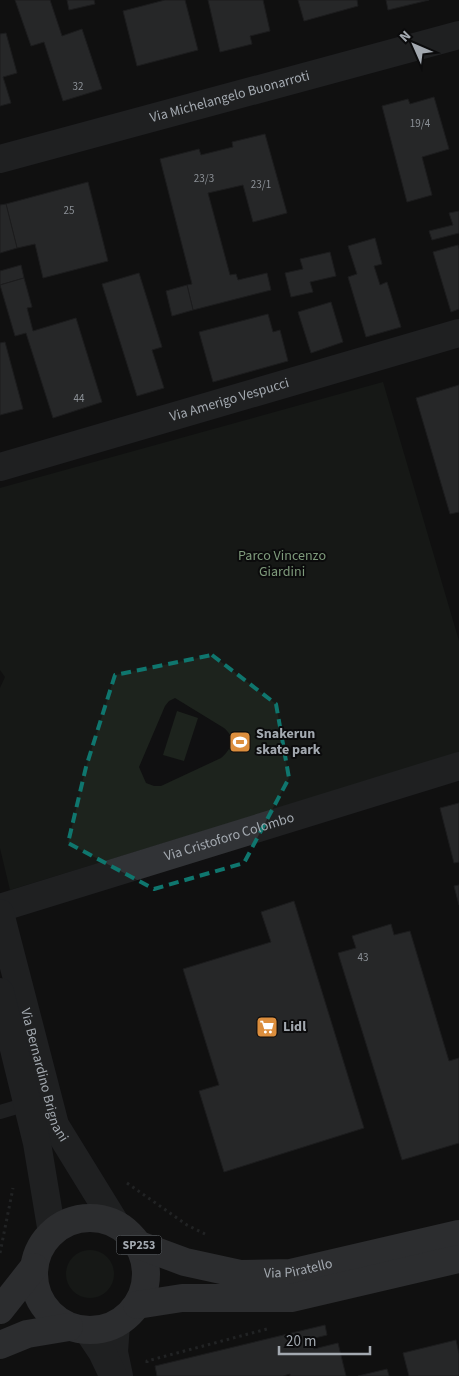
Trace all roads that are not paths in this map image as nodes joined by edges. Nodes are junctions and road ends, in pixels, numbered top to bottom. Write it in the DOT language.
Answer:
graph roads {
  1 [pos="459,35"];
  2 [pos="0,159"];
  3 [pos="459,333"];
  4 [pos="0,467"];
  5 [pos="459,766"];
  6 [pos="0,908"];
  7 [pos="0,913"];
  8 [pos="0,992"];
  9 [pos="27,1104"];
  10 [pos="0,1112"];
  11 [pos="116,1224"];
  12 [pos="52,1233"];
  13 [pos="459,1234"];
  14 [pos="139,1245"];
  15 [pos="459,1259"];
  16 [pos="34,1267"];
  17 [pos="137,1305"];
  18 [pos="0,1310"];
  19 [pos="116,1324"];
  20 [pos="79,1329"];
  21 [pos="0,1345"];
  22 [pos="113,1376"];
  23 [pos="118,1376"];
  1 -- 2 [label="street, Via Michelangelo Buonarroti"];
  3 -- 4 [label="street, Via Amerigo Vespucci"];
  5 -- 6 [label="street, Via Cristoforo Colombo"];
  7 -- 11 [label="street, Via Bernardino Brignani"];
  8 -- 9 [label="street, Via Bernardino Brignani"];
  9 -- 10 [label="lane"];
  9 -- 12 [label="street, Via Bernardino Brignani"];
  11 -- 12 [label="main road, Via Piratello / SP253"];
  11 -- 14 [label="main road, Via Piratello / SP253"];
  12 -- 16 [label="main road, Via Piratello / SP253"];
  13 -- 14 [label="main road, Via Piratello / SP253"];
  14 -- 17 [label="main road, SP253"];
  15 -- 17 [label="main road, Via Piratello"];
  16 -- 18 [label="main road, Via Piratello / SP253"];
  16 -- 20 [label="main road, Via Piratello / SP253"];
  17 -- 19 [label="main road, SP253"];
  19 -- 20 [label="main road, SP253"];
  19 -- 23 [label="street"];
  20 -- 21 [label="main road, SP253"];
  20 -- 22 [label="street"];
}
